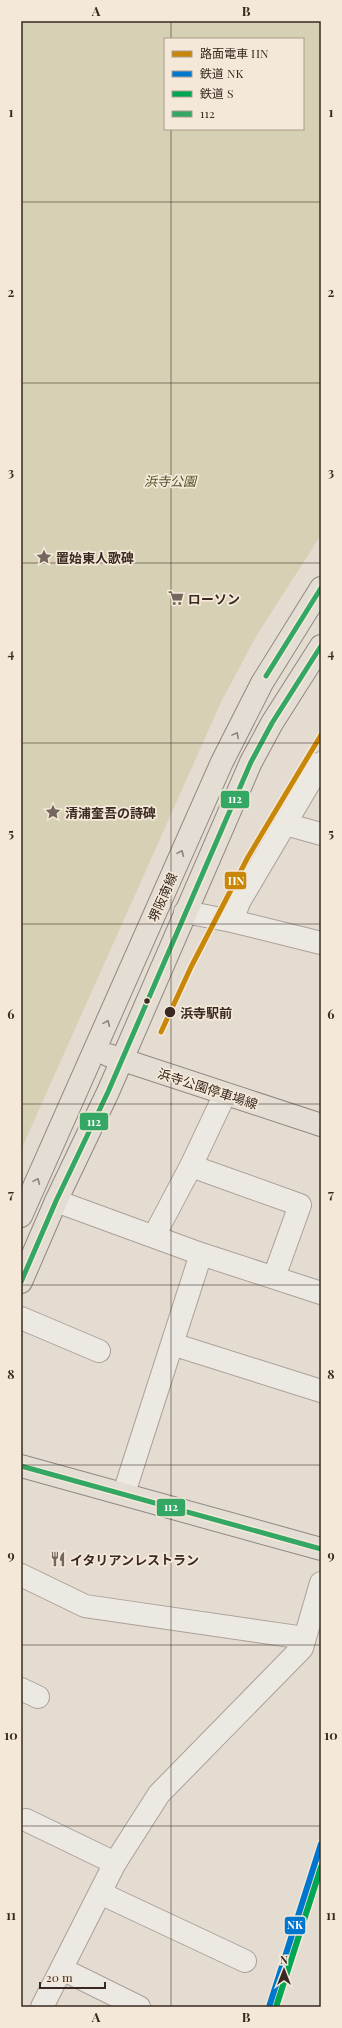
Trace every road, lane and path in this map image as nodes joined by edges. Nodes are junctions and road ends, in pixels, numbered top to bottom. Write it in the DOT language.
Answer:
graph roads {
  1 [pos="321,588"];
  2 [pos="321,646"];
  3 [pos="321,763"];
  4 [pos="285,824"];
  5 [pos="321,834"];
  6 [pos="184,912"];
  7 [pos="232,921"];
  8 [pos="321,943"];
  9 [pos="95,1050"];
  10 [pos="121,1060"];
  11 [pos="225,1094"];
  12 [pos="321,1125"];
  13 [pos="191,1166"];
  14 [pos="56,1201"];
  15 [pos="21,1216"];
  16 [pos="154,1236"];
  17 [pos="201,1254"];
  18 [pos="274,1277"];
  19 [pos="21,1282"];
  20 [pos="321,1293"];
  21 [pos="21,1318"];
  22 [pos="172,1344"];
  23 [pos="99,1351"];
  24 [pos="321,1391"];
  25 [pos="21,1466"];
  26 [pos="124,1493"];
  27 [pos="321,1549"];
  28 [pos="21,1575"];
  29 [pos="321,1583"];
  30 [pos="305,1638"];
  31 [pos="24,1819"];
  32 [pos="115,1863"];
  33 [pos="100,1893"];
  34 [pos="245,1961"];
  35 [pos="62,1969"];
  36 [pos="42,2007"];
  37 [pos="139,2007"];
  9 -- 1 [label="main road, 堺阪南線, one-way"];
  2 -- 6 [label="main road, 堺阪南線"];
  3 -- 4 [label="street"];
  4 -- 5 [label="street"];
  4 -- 7 [label="street"];
  6 -- 7 [label="street"];
  6 -- 10 [label="main road, 堺阪南線"];
  7 -- 8 [label="street"];
  9 -- 10 [label="main road, 浜寺公園停車場線"];
  15 -- 9 [label="main road, 堺阪南線, one-way"];
  10 -- 11 [label="main road, 浜寺公園停車場線"];
  10 -- 14 [label="main road, 堺阪南線"];
  11 -- 12 [label="main road, 浜寺公園停車場線"];
  11 -- 13 [label="street"];
  13 -- 16 [label="street"];
  13 -- 18 [label="street"];
  14 -- 16 [label="street"];
  14 -- 19 [label="main road, 堺阪南線"];
  16 -- 17 [label="street"];
  17 -- 18 [label="street"];
  17 -- 22 [label="street"];
  18 -- 20 [label="street"];
  21 -- 23 [label="street"];
  22 -- 24 [label="street"];
  22 -- 26 [label="street"];
  25 -- 26 [label="main road"];
  26 -- 27 [label="main road"];
  28 -- 30 [label="street"];
  29 -- 30 [label="street"];
  30 -- 32 [label="street"];
  31 -- 32 [label="street"];
  32 -- 33 [label="street"];
  33 -- 34 [label="street"];
  33 -- 35 [label="street"];
  35 -- 36 [label="street"];
  35 -- 37 [label="street"];
}
